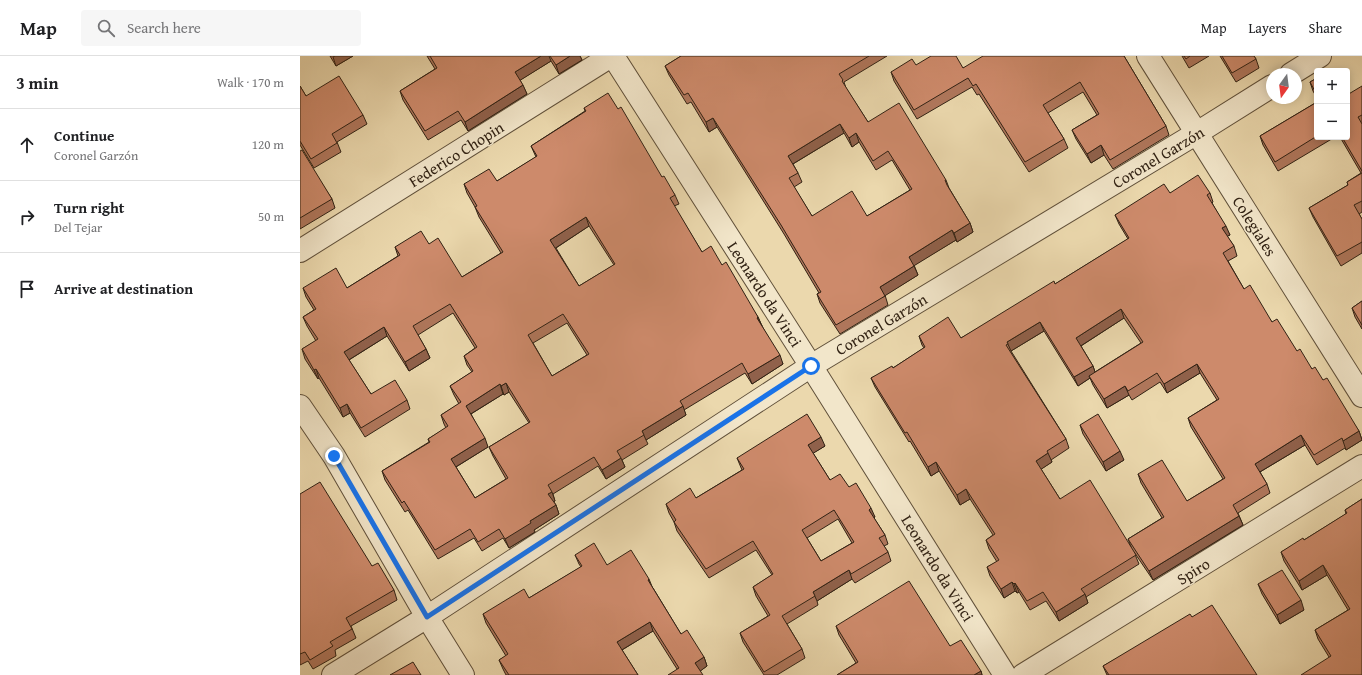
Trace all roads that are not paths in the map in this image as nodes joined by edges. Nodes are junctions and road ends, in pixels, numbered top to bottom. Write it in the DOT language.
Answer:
graph roads {
  1 [pos="612,56"];
  2 [pos="1148,56"];
  3 [pos="1320,56"];
  4 [pos="1301,68"];
  5 [pos="1266,90"];
  6 [pos="1197,133"];
  7 [pos="300,251"];
  8 [pos="811,366"];
  9 [pos="1362,396"];
  10 [pos="300,406"];
  11 [pos="1362,466"];
  12 [pos="427,617"];
  13 [pos="333,675"];
  14 [pos="464,675"];
  15 [pos="1005,675"];
  16 [pos="1023,675"];
  1 -- 7 [label="street, Federico Chopin"];
  1 -- 8 [label="street, Leonardo da Vinci"];
  2 -- 6 [label="street, Colegiales"];
  3 -- 4 [label="street"];
  5 -- 6 [label="street, Coronel Garzón"];
  6 -- 8 [label="street, Coronel Garzón"];
  6 -- 9 [label="street, Colegiales"];
  8 -- 12 [label="street, Coronel Garzón"];
  8 -- 15 [label="street, Leonardo da Vinci"];
  10 -- 12 [label="street"];
  11 -- 16 [label="street, Spiro"];
  12 -- 13 [label="street, Coronel Garzón"];
  12 -- 14 [label="street"];
}
